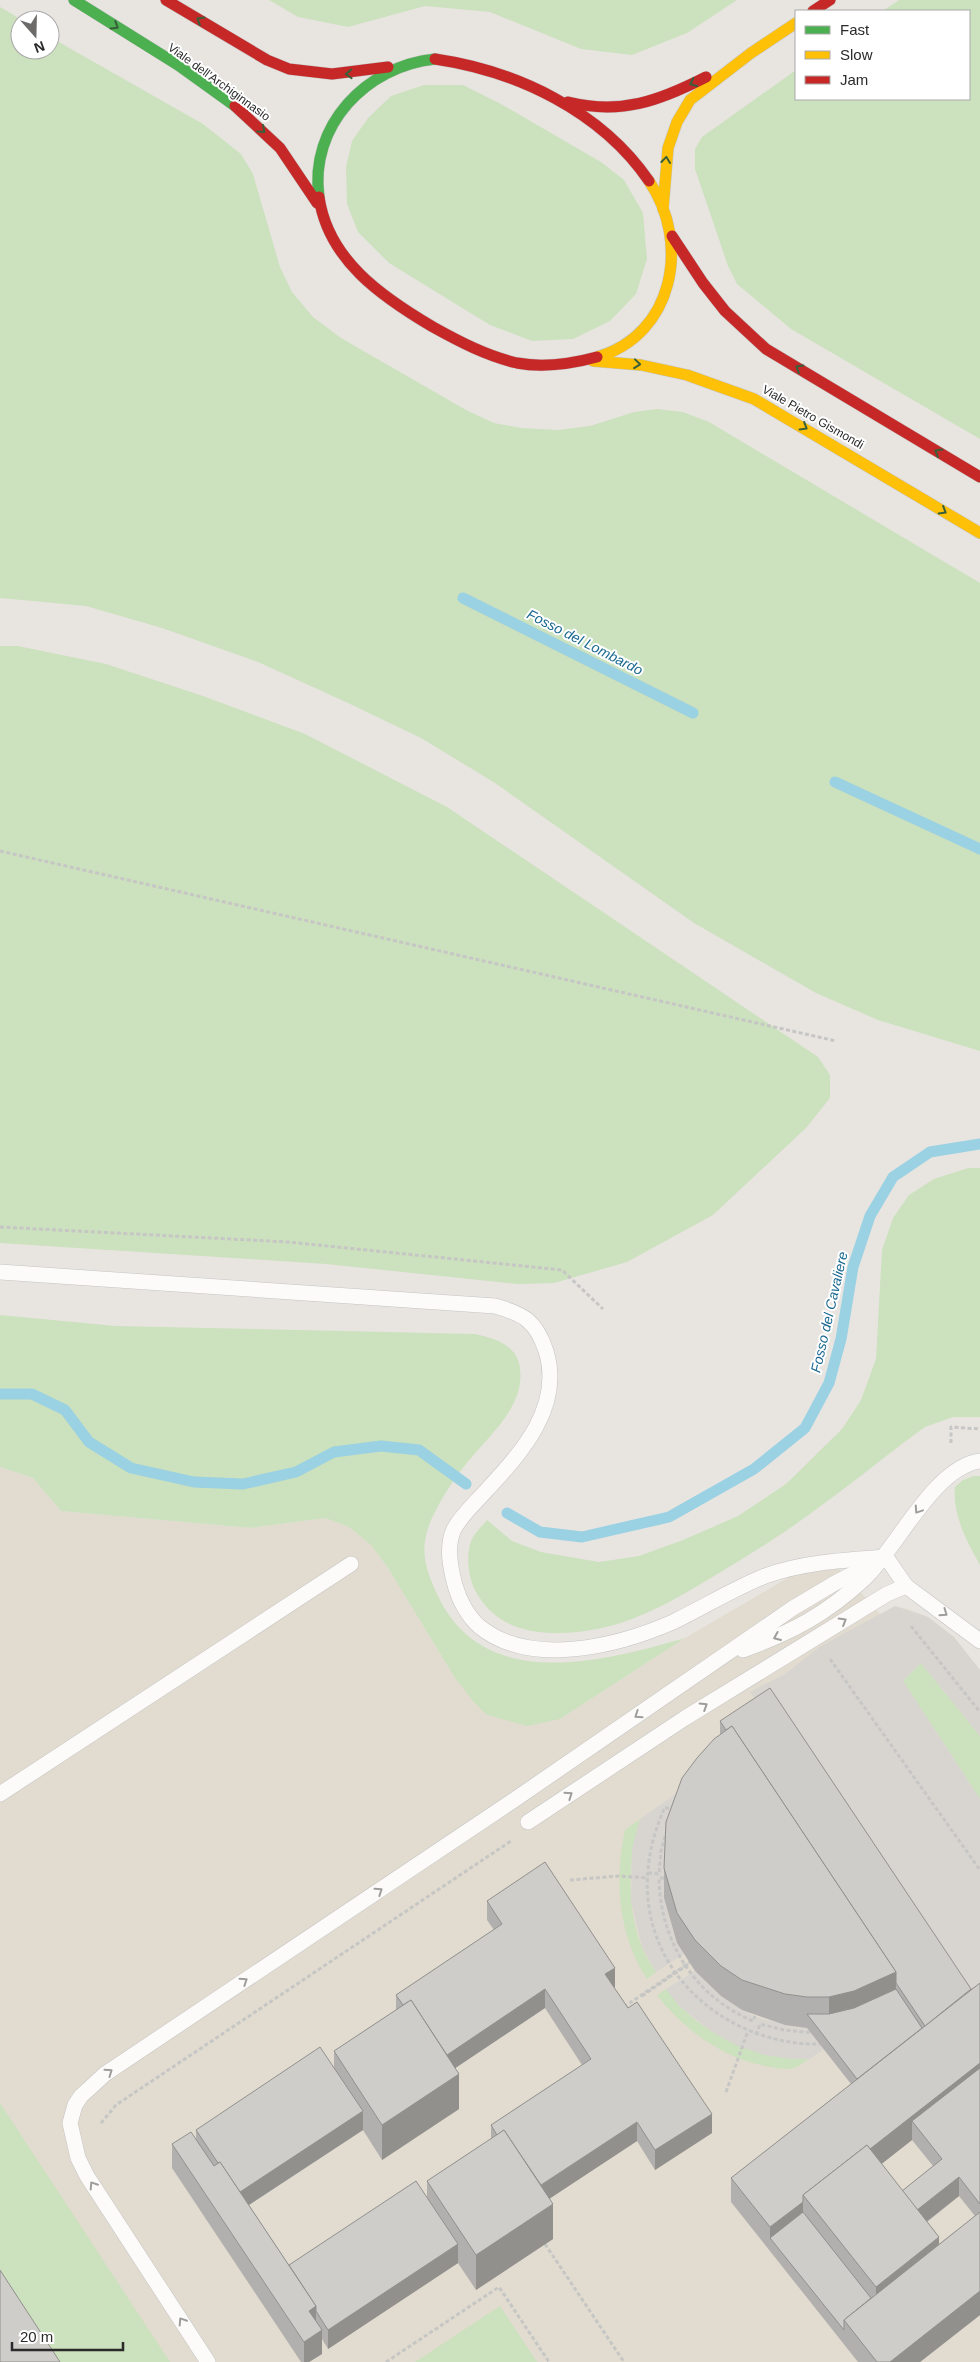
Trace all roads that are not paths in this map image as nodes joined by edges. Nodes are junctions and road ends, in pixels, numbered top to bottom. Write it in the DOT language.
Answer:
graph roads {
  1 [pos="74,0"];
  2 [pos="166,0"];
  3 [pos="830,0"];
  4 [pos="815,10"];
  5 [pos="795,24"];
  6 [pos="751,53"];
  7 [pos="414,61"];
  8 [pos="550,96"];
  9 [pos="664,209"];
  10 [pos="322,212"];
  11 [pos="672,236"];
  12 [pos="588,361"];
  13 [pos="980,477"];
  14 [pos="980,533"];
  15 [pos="0,1272"];
  16 [pos="980,1461"];
  17 [pos="886,1557"];
  18 [pos="351,1564"];
  19 [pos="906,1586"];
  20 [pos="980,1641"];
  21 [pos="0,1794"];
  22 [pos="514,1800"];
  23 [pos="208,2362"];
  1 -- 10 [label="street, Viale dell'Archiginnasio, one-way"];
  7 -- 2 [label="street, one-way"];
  3 -- 4 [label="street"];
  5 -- 6 [label="street"];
  6 -- 8 [label="street, one-way"];
  9 -- 6 [label="street, one-way"];
  7 -- 8 [label="street"];
  7 -- 10 [label="street"];
  8 -- 9 [label="street"];
  9 -- 11 [label="street"];
  10 -- 12 [label="street"];
  11 -- 12 [label="street"];
  13 -- 11 [label="street, one-way"];
  12 -- 14 [label="street, Viale Pietro Gismondi, one-way"];
  15 -- 17 [label="lane"];
  16 -- 17 [label="lane, one-way"];
  17 -- 19 [label="lane"];
  17 -- 22 [label="lane, one-way"];
  18 -- 21 [label="lane"];
  19 -- 20 [label="lane, one-way"];
  22 -- 19 [label="lane, one-way"];
  23 -- 22 [label="lane, one-way"];
}
